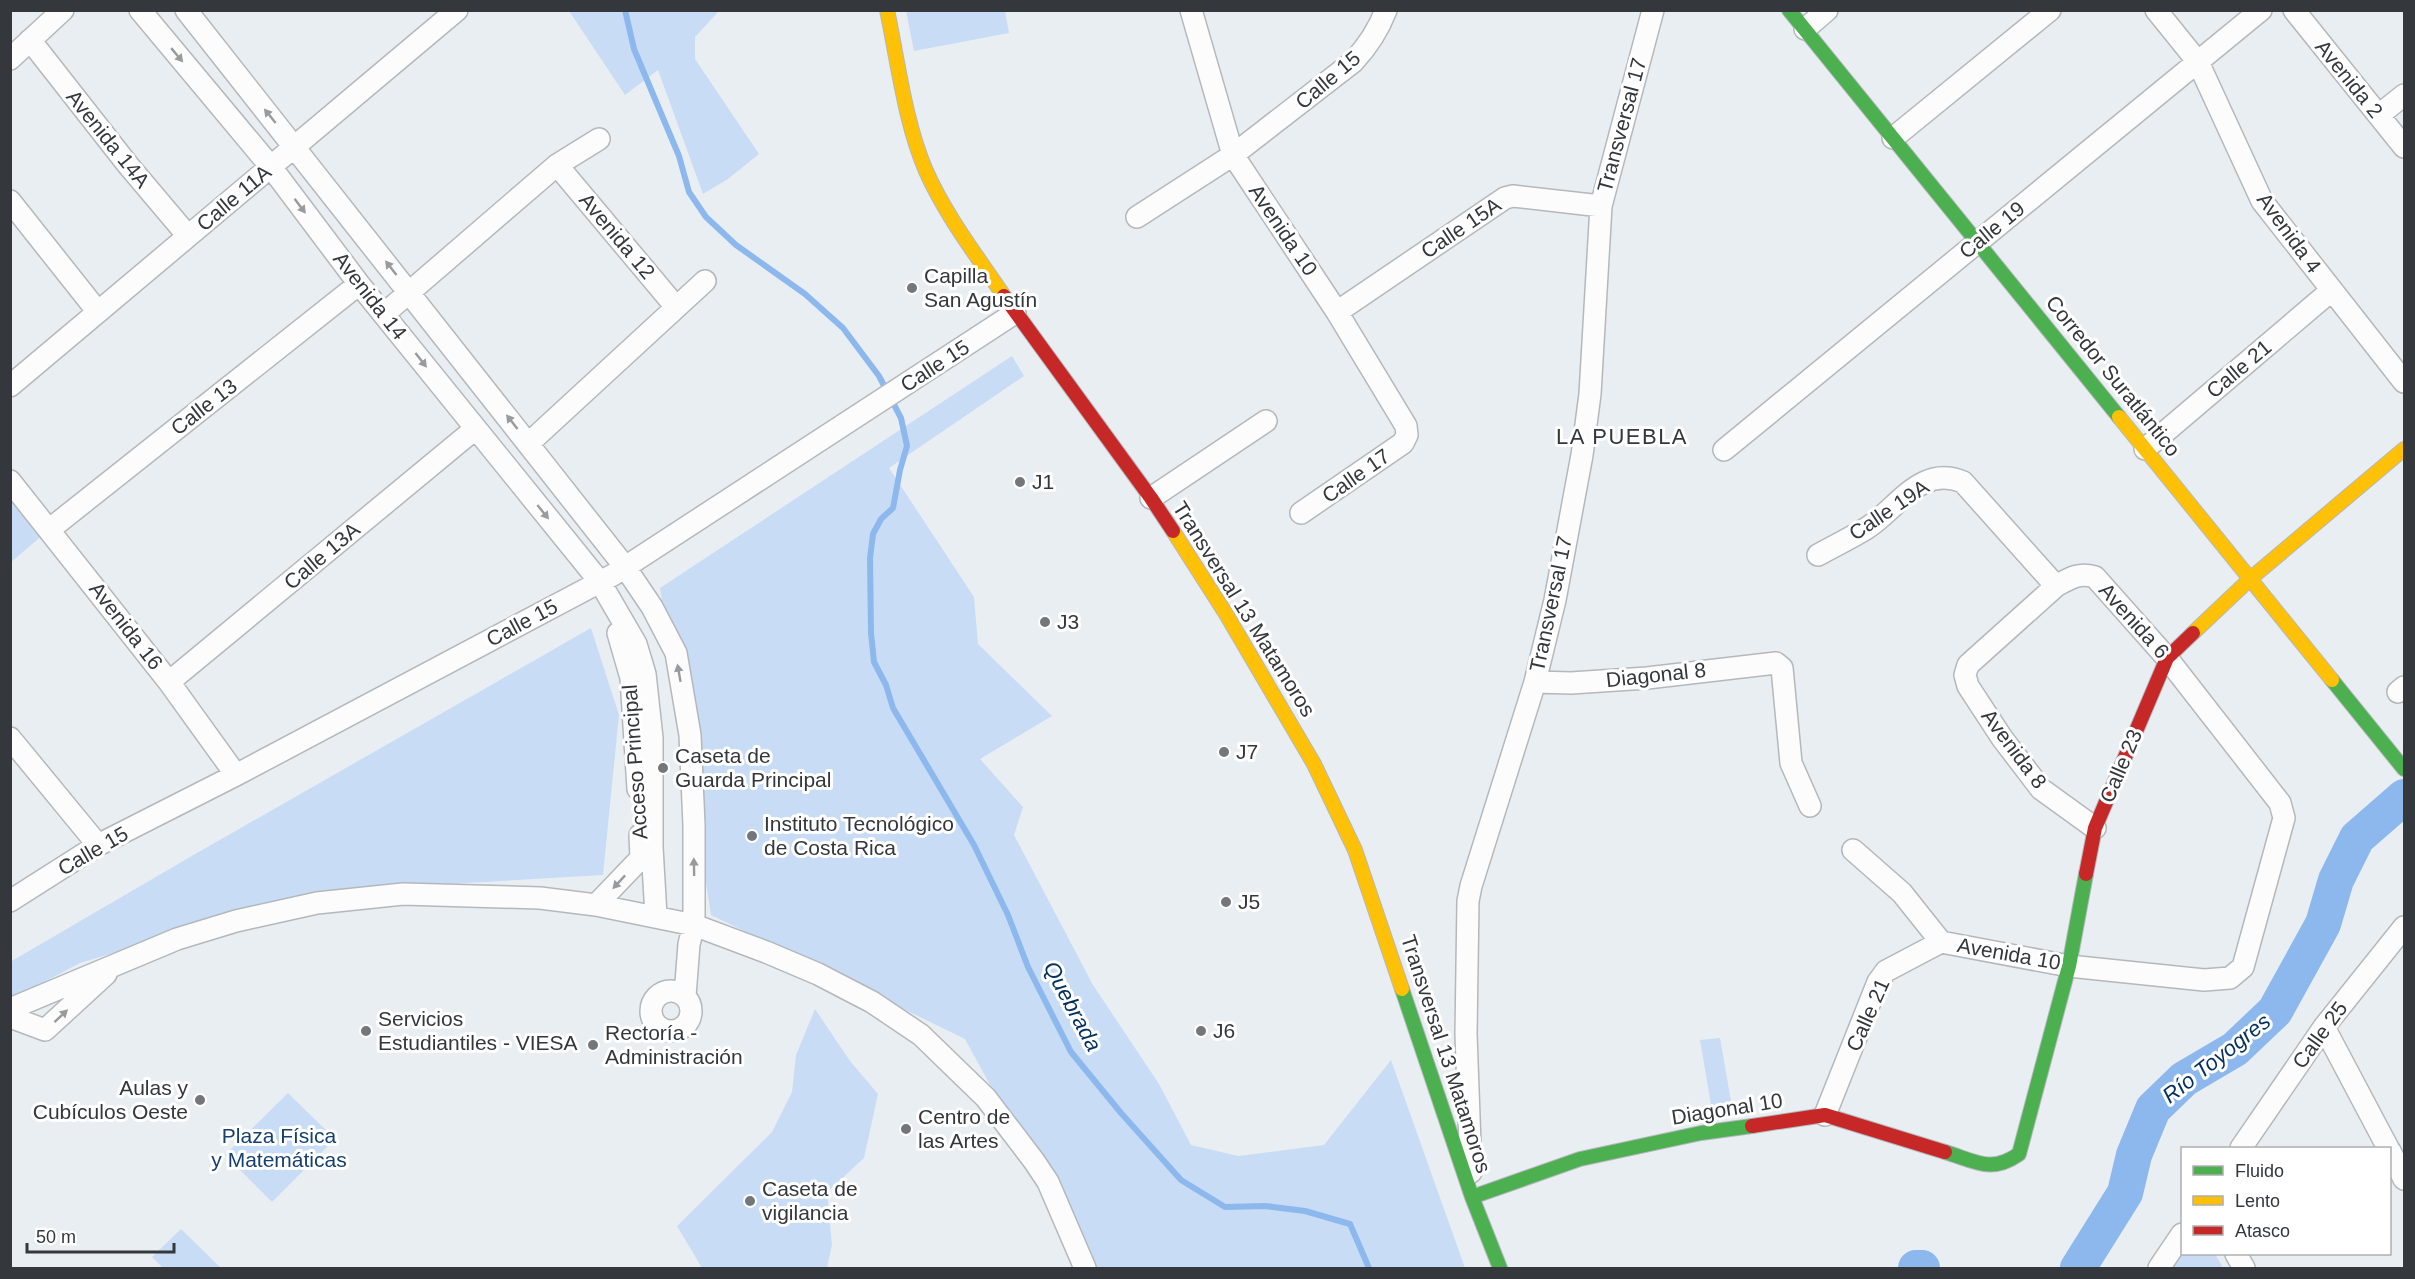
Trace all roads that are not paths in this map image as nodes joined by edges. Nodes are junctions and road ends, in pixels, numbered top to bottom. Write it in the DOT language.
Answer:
graph roads {
  1 [pos="63,10"];
  2 [pos="140,10"];
  3 [pos="186,10"];
  4 [pos="457,10"];
  5 [pos="886,10"];
  6 [pos="1191,10"];
  7 [pos="1386,10"];
  8 [pos="1653,10"];
  9 [pos="1789,10"];
  10 [pos="1827,10"];
  11 [pos="2050,10"];
  12 [pos="2156,10"];
  13 [pos="2261,10"];
  14 [pos="2294,10"];
  15 [pos="1805,29"];
  16 [pos="30,40"];
  17 [pos="10,59"];
  18 [pos="2198,62"];
  19 [pos="2404,94"];
  20 [pos="2379,115"];
  21 [pos="1893,138"];
  22 [pos="599,139"];
  23 [pos="295,147"];
  24 [pos="2404,147"];
  25 [pos="1233,155"];
  26 [pos="557,165"];
  27 [pos="271,167"];
  28 [pos="10,201"];
  29 [pos="1601,206"];
  30 [pos="1137,217"];
  31 [pos="188,236"];
  32 [pos="1978,243"];
  33 [pos="705,281"];
  34 [pos="359,284"];
  35 [pos="2332,290"];
  36 [pos="410,292"];
  37 [pos="676,307"];
  38 [pos="98,312"];
  39 [pos="1337,312"];
  40 [pos="1015,313"];
  41 [pos="384,314"];
  42 [pos="2404,382"];
  43 [pos="10,386"];
  44 [pos="1266,420"];
  45 [pos="475,429"];
  46 [pos="1407,435"];
  47 [pos="529,443"];
  48 [pos="2145,449"];
  49 [pos="2404,449"];
  50 [pos="1724,450"];
  51 [pos="10,481"];
  52 [pos="1151,498"];
  53 [pos="1301,513"];
  54 [pos="50,529"];
  55 [pos="1818,555"];
  56 [pos="626,567"];
  57 [pos="2250,579"];
  58 [pos="600,582"];
  59 [pos="2056,586"];
  60 [pos="611,603"];
  61 [pos="2167,658"];
  62 [pos="170,682"];
  63 [pos="1535,682"];
  64 [pos="10,738"];
  65 [pos="2404,769"];
  66 [pos="236,775"];
  67 [pos="1810,806"];
  68 [pos="2095,828"];
  69 [pos="98,845"];
  70 [pos="1853,850"];
  71 [pos="10,901"];
  72 [pos="597,905"];
  73 [pos="656,916"];
  74 [pos="694,925"];
  75 [pos="2404,927"];
  76 [pos="1941,942"];
  77 [pos="118,964"];
  78 [pos="2069,966"];
  79 [pos="2204,980"];
  80 [pos="685,996"];
  81 [pos="10,1009"];
  82 [pos="10,1017"];
  83 [pos="2324,1027"];
  84 [pos="1825,1115"];
  85 [pos="2242,1147"];
  86 [pos="2387,1147"];
  87 [pos="2391,1154"];
  88 [pos="1990,1166"];
  89 [pos="2404,1179"];
  90 [pos="1472,1197"];
  91 [pos="2181,1236"];
  92 [pos="2237,1255"];
  93 [pos="1085,1269"];
  94 [pos="1500,1269"];
  95 [pos="2159,1269"];
  96 [pos="2244,1269"];
  1 -- 16 [label="street"];
  2 -- 27 [label="street, Avenida 14, one-way"];
  23 -- 3 [label="street, Avenida 14, one-way"];
  4 -- 23 [label="street, Calle 11A"];
  5 -- 40 [label="street, Transversal 13 Matamoros"];
  6 -- 25 [label="street, Avenida 10"];
  7 -- 25 [label="street, Calle 15"];
  8 -- 29 [label="street, Transversal 17"];
  9 -- 15 [label="street, Corredor Suratlántico"];
  10 -- 15 [label="street"];
  11 -- 21 [label="street"];
  12 -- 18 [label="street, Avenida 4"];
  13 -- 18 [label="street, Calle 19"];
  14 -- 20 [label="street, Avenida 2"];
  15 -- 21 [label="street, Corredor Suratlántico"];
  16 -- 17 [label="street"];
  16 -- 31 [label="street, Avenida 14A"];
  18 -- 32 [label="street, Calle 19"];
  18 -- 35 [label="street, Avenida 4"];
  19 -- 20 [label="street"];
  20 -- 24 [label="street, Avenida 2"];
  21 -- 32 [label="street, Corredor Suratlántico"];
  22 -- 26 [label="street"];
  23 -- 27 [label="street, Calle 11A"];
  36 -- 23 [label="street, Avenida 14, one-way"];
  25 -- 30 [label="street, Calle 15"];
  25 -- 39 [label="street, Avenida 10"];
  26 -- 36 [label="street"];
  26 -- 37 [label="street, Avenida 12"];
  27 -- 31 [label="street, Calle 11A"];
  27 -- 34 [label="street, Avenida 14, one-way"];
  28 -- 38 [label="street"];
  29 -- 39 [label="street, Calle 15A"];
  29 -- 63 [label="street, Transversal 17"];
  31 -- 38 [label="street, Calle 11A"];
  32 -- 48 [label="street, Corredor Suratlántico"];
  32 -- 50 [label="street, Calle 19"];
  33 -- 37 [label="street"];
  34 -- 41 [label="street, Avenida 14"];
  34 -- 54 [label="street, Calle 13"];
  35 -- 42 [label="street, Avenida 4"];
  35 -- 48 [label="street, Calle 21"];
  36 -- 41 [label="street"];
  47 -- 36 [label="street, Avenida 14, one-way"];
  37 -- 47 [label="street"];
  38 -- 43 [label="street, Calle 11A"];
  39 -- 46 [label="street, Avenida 10"];
  40 -- 52 [label="street, Transversal 13 Matamoros"];
  40 -- 56 [label="street, Calle 15"];
  41 -- 45 [label="street, Avenida 14, one-way"];
  44 -- 52 [label="street"];
  45 -- 58 [label="street, Avenida 14, one-way"];
  45 -- 62 [label="street, Calle 13A"];
  46 -- 53 [label="street, Calle 17"];
  47 -- 56 [label="street, Avenida 14"];
  48 -- 57 [label="street, Corredor Suratlántico"];
  49 -- 57 [label="street, Calle 23"];
  51 -- 54 [label="street, Avenida 16"];
  52 -- 90 [label="street, Transversal 13 Matamoros"];
  54 -- 62 [label="street, Avenida 16"];
  55 -- 59 [label="street, Calle 19A"];
  56 -- 58 [label="street, Calle 15"];
  74 -- 56 [label="street, one-way"];
  57 -- 61 [label="street, Calle 23"];
  57 -- 65 [label="street, Corredor Suratlántico"];
  58 -- 60 [label="street, Acceso Principal"];
  58 -- 66 [label="street, Calle 15"];
  59 -- 61 [label="street, Avenida 6"];
  59 -- 68 [label="street, Avenida 8"];
  60 -- 72 [label="street, Acceso Principal, one-way"];
  60 -- 73 [label="street, Acceso Principal"];
  61 -- 68 [label="street, Calle 23"];
  61 -- 79 [label="street, Avenida 6"];
  62 -- 66 [label="street, Avenida 16"];
  63 -- 67 [label="street, Diagonal 8"];
  63 -- 90 [label="street, Transversal 17"];
  64 -- 69 [label="street"];
  66 -- 69 [label="street, Calle 15"];
  68 -- 78 [label="street, Calle 23"];
  69 -- 71 [label="street, Calle 15"];
  70 -- 76 [label="street, Avenida 10"];
  72 -- 73 [label="street"];
  72 -- 77 [label="street"];
  73 -- 74 [label="street"];
  74 -- 80 [label="street"];
  74 -- 93 [label="street"];
  75 -- 83 [label="street, Calle 25"];
  76 -- 78 [label="street, Avenida 10"];
  76 -- 84 [label="street, Calle 21"];
  77 -- 81 [label="street"];
  82 -- 77 [label="street, one-way"];
  78 -- 79 [label="street, Avenida 10"];
  78 -- 88 [label="street, Calle 23"];
  83 -- 85 [label="street, Calle 25"];
  83 -- 86 [label="street"];
  84 -- 88 [label="street, Diagonal 10"];
  84 -- 90 [label="street, Diagonal 10"];
  87 -- 89 [label="street"];
  90 -- 94 [label="street, Transversal 13 Matamoros"];
  91 -- 95 [label="street"];
  92 -- 96 [label="street"];
}
